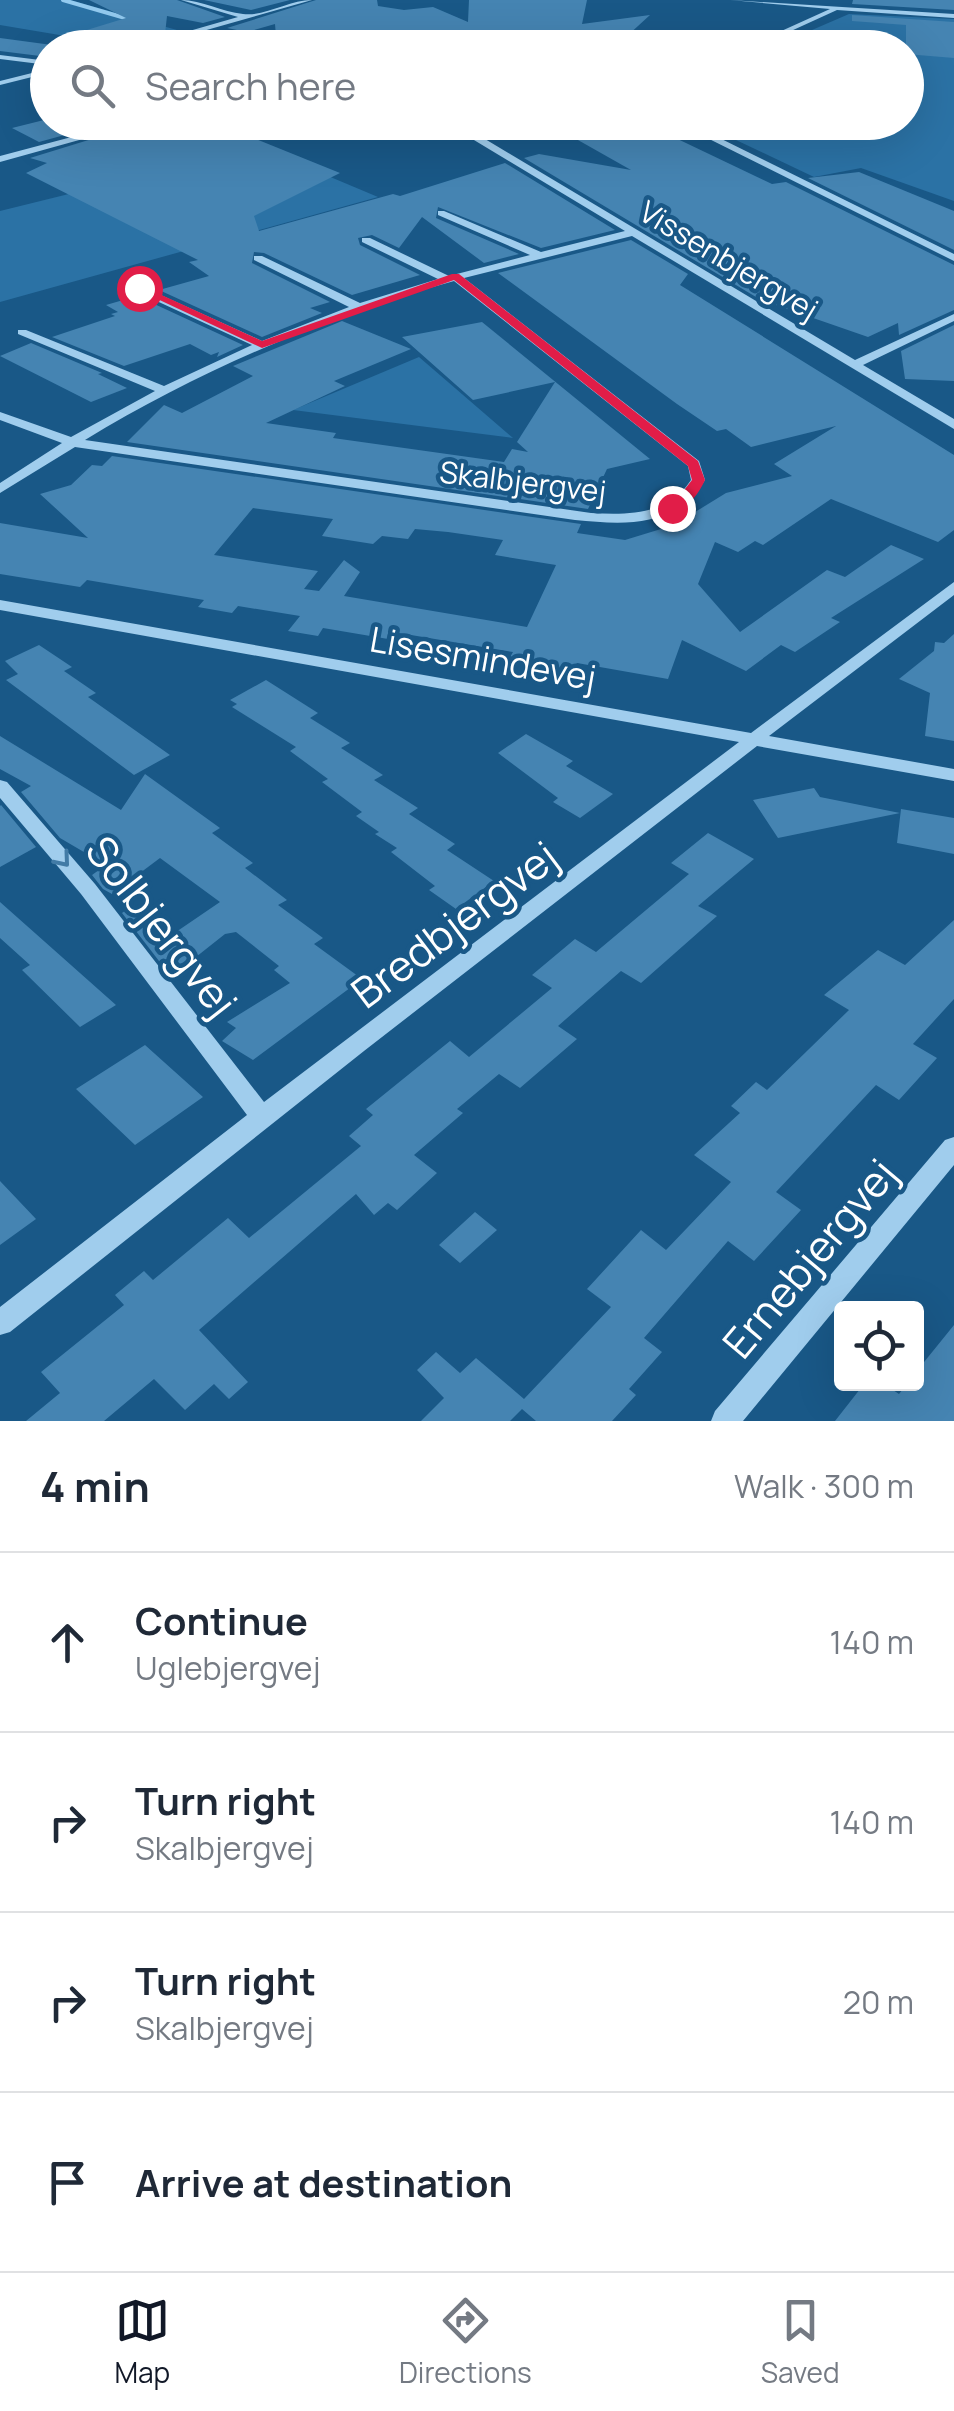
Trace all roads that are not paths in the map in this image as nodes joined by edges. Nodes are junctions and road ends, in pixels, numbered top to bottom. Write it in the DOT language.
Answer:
graph roads {
  1 [pos="184,0"];
  2 [pos="309,0"];
  3 [pos="733,0"];
  4 [pos="858,0"];
  5 [pos="839,8"];
  6 [pos="954,16"];
  7 [pos="245,17"];
  8 [pos="198,30"];
  9 [pos="788,30"];
  10 [pos="1,57"];
  11 [pos="30,60"];
  12 [pos="30,75"];
  13 [pos="0,83"];
  14 [pos="72,140"];
  15 [pos="481,140"];
  16 [pos="715,140"];
  17 [pos="0,159"];
  18 [pos="441,213"];
  19 [pos="634,232"];
  20 [pos="366,240"];
  21 [pos="540,255"];
  22 [pos="258,258"];
  23 [pos="954,258"];
  24 [pos="452,278"];
  25 [pos="139,288"];
  26 [pos="358,307"];
  27 [pos="954,316"];
  28 [pos="22,332"];
  29 [pos="262,345"];
  30 [pos="854,365"];
  31 [pos="164,390"];
  32 [pos="0,416"];
  33 [pos="954,425"];
  34 [pos="70,442"];
  35 [pos="0,488"];
  36 [pos="954,586"];
  37 [pos="0,605"];
  38 [pos="754,740"];
  39 [pos="954,775"];
  40 [pos="0,786"];
  41 [pos="261,1116"];
  42 [pos="954,1147"];
  43 [pos="0,1323"];
  44 [pos="725,1421"];
  1 -- 7 [label="street"];
  2 -- 7 [label="street"];
  3 -- 5 [label="street"];
  4 -- 5 [label="street"];
  5 -- 6 [label="street"];
  5 -- 9 [label="street"];
  7 -- 8 [label="street"];
  10 -- 11 [label="street"];
  12 -- 13 [label="street"];
  14 -- 17 [label="street"];
  15 -- 19 [label="street, Vissenbjergvej"];
  16 -- 23 [label="street"];
  18 -- 21 [label="street"];
  19 -- 21 [label="street"];
  19 -- 30 [label="street, Vissenbjergvej"];
  20 -- 24 [label="street"];
  21 -- 24 [label="street"];
  22 -- 26 [label="street"];
  24 -- 26 [label="street"];
  24 -- 34 [label="street, Skalbjergvej"];
  25 -- 29 [label="street"];
  26 -- 29 [label="street"];
  27 -- 30 [label="street"];
  28 -- 31 [label="street"];
  29 -- 31 [label="street"];
  30 -- 33 [label="street, Vissenbjergvej"];
  31 -- 34 [label="street"];
  32 -- 34 [label="street"];
  34 -- 35 [label="street"];
  36 -- 38 [label="street, Bredbjergvej"];
  37 -- 38 [label="street, Lisesmindevej"];
  38 -- 39 [label="street, Lisesmindevej"];
  38 -- 41 [label="street, Bredbjergvej"];
  40 -- 41 [label="street, Solbjergvej, one-way"];
  41 -- 43 [label="street, Bredbjergvej"];
  42 -- 44 [label="street, Ernebjergvej"];
}
